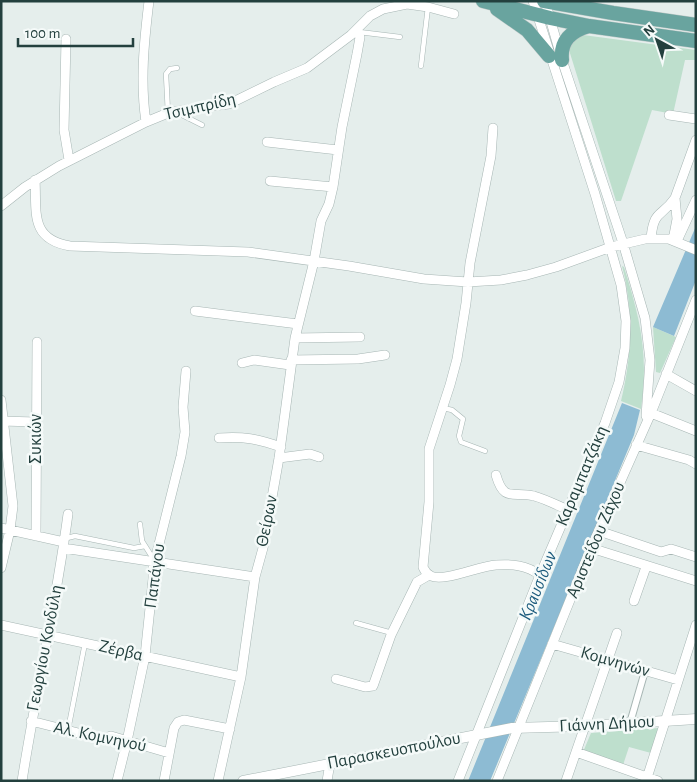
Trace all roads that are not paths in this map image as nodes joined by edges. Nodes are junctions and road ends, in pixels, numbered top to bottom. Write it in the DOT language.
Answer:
graph roads {
  1 [pos="149,1"];
  2 [pos="482,1"];
  3 [pos="533,1"];
  4 [pos="545,1"];
  5 [pos="428,7"];
  6 [pos="454,14"];
  7 [pos="543,17"];
  8 [pos="696,25"];
  9 [pos="589,26"];
  10 [pos="358,30"];
  11 [pos="400,37"];
  12 [pos="66,39"];
  13 [pos="696,41"];
  14 [pos="555,58"];
  15 [pos="421,66"];
  16 [pos="177,68"];
  17 [pos="171,112"];
  18 [pos="669,115"];
  19 [pos="696,119"];
  20 [pos="146,122"];
  21 [pos="202,125"];
  22 [pos="493,128"];
  23 [pos="696,140"];
  24 [pos="267,142"];
  25 [pos="338,150"];
  26 [pos="69,160"];
  27 [pos="35,180"];
  28 [pos="270,181"];
  29 [pos="333,187"];
  30 [pos="675,198"];
  31 [pos="696,200"];
  32 [pos="1,206"];
  33 [pos="651,238"];
  34 [pos="678,242"];
  35 [pos="623,243"];
  36 [pos="610,247"];
  37 [pos="696,250"];
  38 [pos="314,261"];
  39 [pos="468,282"];
  40 [pos="696,300"];
  41 [pos="195,311"];
  42 [pos="692,317"];
  43 [pos="298,324"];
  44 [pos="360,337"];
  45 [pos="295,338"];
  46 [pos="37,342"];
  47 [pos="385,355"];
  48 [pos="242,363"];
  49 [pos="291,363"];
  50 [pos="186,371"];
  51 [pos="666,374"];
  52 [pos="696,391"];
  53 [pos="1,400"];
  54 [pos="442,408"];
  55 [pos="651,413"];
  56 [pos="2,421"];
  57 [pos="36,422"];
  58 [pos="642,431"];
  59 [pos="696,431"];
  60 [pos="218,438"];
  61 [pos="636,445"];
  62 [pos="281,447"];
  63 [pos="485,451"];
  64 [pos="280,458"];
  65 [pos="319,458"];
  66 [pos="696,464"];
  67 [pos="496,475"];
  68 [pos="568,510"];
  69 [pos="68,514"];
  70 [pos="140,524"];
  71 [pos="6,529"];
  72 [pos="599,530"];
  73 [pos="36,536"];
  74 [pos="64,545"];
  75 [pos="145,546"];
  76 [pos="592,548"];
  77 [pos="696,557"];
  78 [pos="154,561"];
  79 [pos="2,565"];
  80 [pos="646,567"];
  81 [pos="429,575"];
  82 [pos="540,575"];
  83 [pos="255,577"];
  84 [pos="696,581"];
  85 [pos="634,602"];
  86 [pos="356,623"];
  87 [pos="1,625"];
  88 [pos="696,625"];
  89 [pos="392,633"];
  90 [pos="617,633"];
  91 [pos="48,635"];
  92 [pos="85,643"];
  93 [pos="552,644"];
  94 [pos="691,654"];
  95 [pos="145,656"];
  96 [pos="607,660"];
  97 [pos="645,671"];
  98 [pos="241,677"];
  99 [pos="336,679"];
  100 [pos="678,680"];
  101 [pos="696,719"];
  102 [pos="32,721"];
  103 [pos="666,721"];
  104 [pos="630,722"];
  105 [pos="585,726"];
  106 [pos="516,728"];
  107 [pos="230,729"];
  108 [pos="68,730"];
  109 [pos="481,734"];
  110 [pos="127,741"];
  111 [pos="576,752"];
  112 [pos="169,753"];
  113 [pos="330,763"];
  114 [pos="647,779"];
  115 [pos="22,781"];
  116 [pos="117,781"];
  117 [pos="164,781"];
  118 [pos="218,781"];
  119 [pos="243,781"];
  120 [pos="327,781"];
  121 [pos="458,781"];
  122 [pos="497,781"];
  123 [pos="566,781"];
  124 [pos="658,781"];
  1 -- 20 [label="street"];
  2 -- 7 [label="main road"];
  2 -- 14 [label="main road"];
  3 -- 7 [label="street"];
  4 -- 7 [label="street"];
  4 -- 8 [label="main road"];
  5 -- 6 [label="street, Τσιμπρίδη"];
  5 -- 10 [label="street, Τσιμπρίδη"];
  5 -- 15 [label="lane"];
  7 -- 9 [label="main road"];
  7 -- 14 [label="street"];
  7 -- 14 [label="street"];
  9 -- 13 [label="main road"];
  9 -- 14 [label="main road"];
  10 -- 11 [label="lane"];
  10 -- 17 [label="street, Τσιμπρίδη"];
  10 -- 25 [label="street, Θείρων"];
  12 -- 26 [label="street"];
  14 -- 35 [label="street"];
  14 -- 36 [label="street, Καραμπατζάκη"];
  16 -- 17 [label="lane"];
  17 -- 20 [label="street, Τσιμπρίδη"];
  17 -- 21 [label="lane"];
  18 -- 19 [label="street"];
  20 -- 26 [label="street, Τσιμπρίδη"];
  22 -- 39 [label="street"];
  23 -- 30 [label="street"];
  24 -- 25 [label="street"];
  25 -- 29 [label="street, Θείρων"];
  26 -- 27 [label="street, Τσιμπρίδη"];
  27 -- 32 [label="street, Τσιμπρίδη"];
  27 -- 38 [label="street"];
  28 -- 29 [label="street"];
  29 -- 38 [label="street, Θείρων"];
  30 -- 33 [label="street"];
  30 -- 34 [label="street"];
  31 -- 34 [label="street"];
  33 -- 34 [label="street"];
  33 -- 35 [label="street"];
  34 -- 37 [label="street"];
  35 -- 36 [label="street"];
  35 -- 58 [label="street"];
  36 -- 39 [label="street"];
  36 -- 68 [label="street, Καραμπατζάκη"];
  38 -- 39 [label="street"];
  38 -- 43 [label="street, Θείρων"];
  39 -- 54 [label="street"];
  40 -- 42 [label="street, Αριστείδου Ζάχου"];
  41 -- 43 [label="street"];
  42 -- 51 [label="street, Αριστείδου Ζάχου"];
  43 -- 45 [label="street, Θείρων"];
  44 -- 45 [label="street"];
  45 -- 49 [label="street, Θείρων"];
  46 -- 57 [label="street, Συκιών"];
  47 -- 49 [label="street"];
  48 -- 49 [label="street"];
  49 -- 62 [label="street, Θείρων"];
  50 -- 78 [label="street, Παπάγου"];
  51 -- 52 [label="street"];
  51 -- 55 [label="street, Αριστείδου Ζάχου"];
  53 -- 56 [label="street"];
  54 -- 63 [label="lane"];
  54 -- 81 [label="street"];
  55 -- 58 [label="street, Αριστείδου Ζάχου"];
  55 -- 59 [label="street"];
  56 -- 57 [label="street"];
  56 -- 71 [label="street"];
  57 -- 73 [label="street, Συκιών"];
  58 -- 61 [label="street, Αριστείδου Ζάχου"];
  60 -- 62 [label="street"];
  61 -- 66 [label="street"];
  61 -- 72 [label="street, Αριστείδου Ζάχου"];
  62 -- 64 [label="street, Θείρων"];
  64 -- 65 [label="street"];
  64 -- 83 [label="street, Θείρων"];
  67 -- 68 [label="street"];
  68 -- 82 [label="street, Καραμπατζάκη"];
  69 -- 74 [label="street, Γεωργίου Κονδύλη"];
  70 -- 75 [label="lane"];
  71 -- 73 [label="street"];
  71 -- 79 [label="street"];
  72 -- 76 [label="street, Αριστείδου Ζάχου"];
  72 -- 77 [label="street"];
  73 -- 74 [label="street"];
  74 -- 75 [label="lane"];
  74 -- 78 [label="street"];
  74 -- 91 [label="street, Γεωργίου Κονδύλη"];
  75 -- 78 [label="lane"];
  76 -- 80 [label="street"];
  76 -- 93 [label="street, Αριστείδου Ζάχου"];
  78 -- 83 [label="street"];
  78 -- 95 [label="street, Παπάγου"];
  80 -- 84 [label="street"];
  80 -- 85 [label="street"];
  81 -- 82 [label="street"];
  81 -- 89 [label="street"];
  82 -- 109 [label="street, Καραμπατζάκη"];
  83 -- 98 [label="street, Θείρων"];
  86 -- 89 [label="lane"];
  87 -- 91 [label="street, Ζέρβα"];
  88 -- 94 [label="street"];
  89 -- 99 [label="street"];
  90 -- 96 [label="street"];
  91 -- 92 [label="street, Ζέρβα"];
  91 -- 102 [label="street, Γεωργίου Κονδύλη"];
  92 -- 95 [label="street, Ζέρβα"];
  92 -- 108 [label="lane"];
  93 -- 96 [label="street, Κομνηνών"];
  93 -- 106 [label="street, Αριστείδου Ζάχου"];
  94 -- 100 [label="street"];
  95 -- 98 [label="street, Ζέρβα"];
  95 -- 110 [label="street, Παπάγου"];
  96 -- 97 [label="street, Κομνηνών"];
  96 -- 105 [label="street"];
  97 -- 100 [label="street, Κομνηνών"];
  97 -- 104 [label="street"];
  98 -- 107 [label="street, Θείρων"];
  100 -- 103 [label="street"];
  101 -- 103 [label="street, Γιάννη Δήμου"];
  102 -- 108 [label="street, Αλ. Κομνηνού"];
  102 -- 115 [label="street, Γεωργίου Κονδύλη"];
  103 -- 104 [label="street, Γιάννη Δήμου"];
  103 -- 114 [label="street"];
  104 -- 105 [label="street, Γιάννη Δήμου"];
  105 -- 106 [label="street, Γιάννη Δήμου"];
  105 -- 111 [label="street"];
  106 -- 109 [label="street, Γιάννη Δήμου"];
  106 -- 122 [label="street, Αριστείδου Ζάχου"];
  107 -- 112 [label="street"];
  107 -- 118 [label="street, Θείρων"];
  108 -- 110 [label="street, Αλ. Κομνηνού"];
  109 -- 113 [label="street, Παρασκευοπούλου"];
  109 -- 121 [label="street, Καραμπατζάκη"];
  110 -- 112 [label="street, Αλ. Κομνηνού"];
  110 -- 116 [label="street, Παπάγου"];
  111 -- 114 [label="street"];
  111 -- 123 [label="street"];
  112 -- 117 [label="street"];
  113 -- 119 [label="street, Παρασκευοπούλου"];
  113 -- 120 [label="street"];
  114 -- 124 [label="street"];
}
